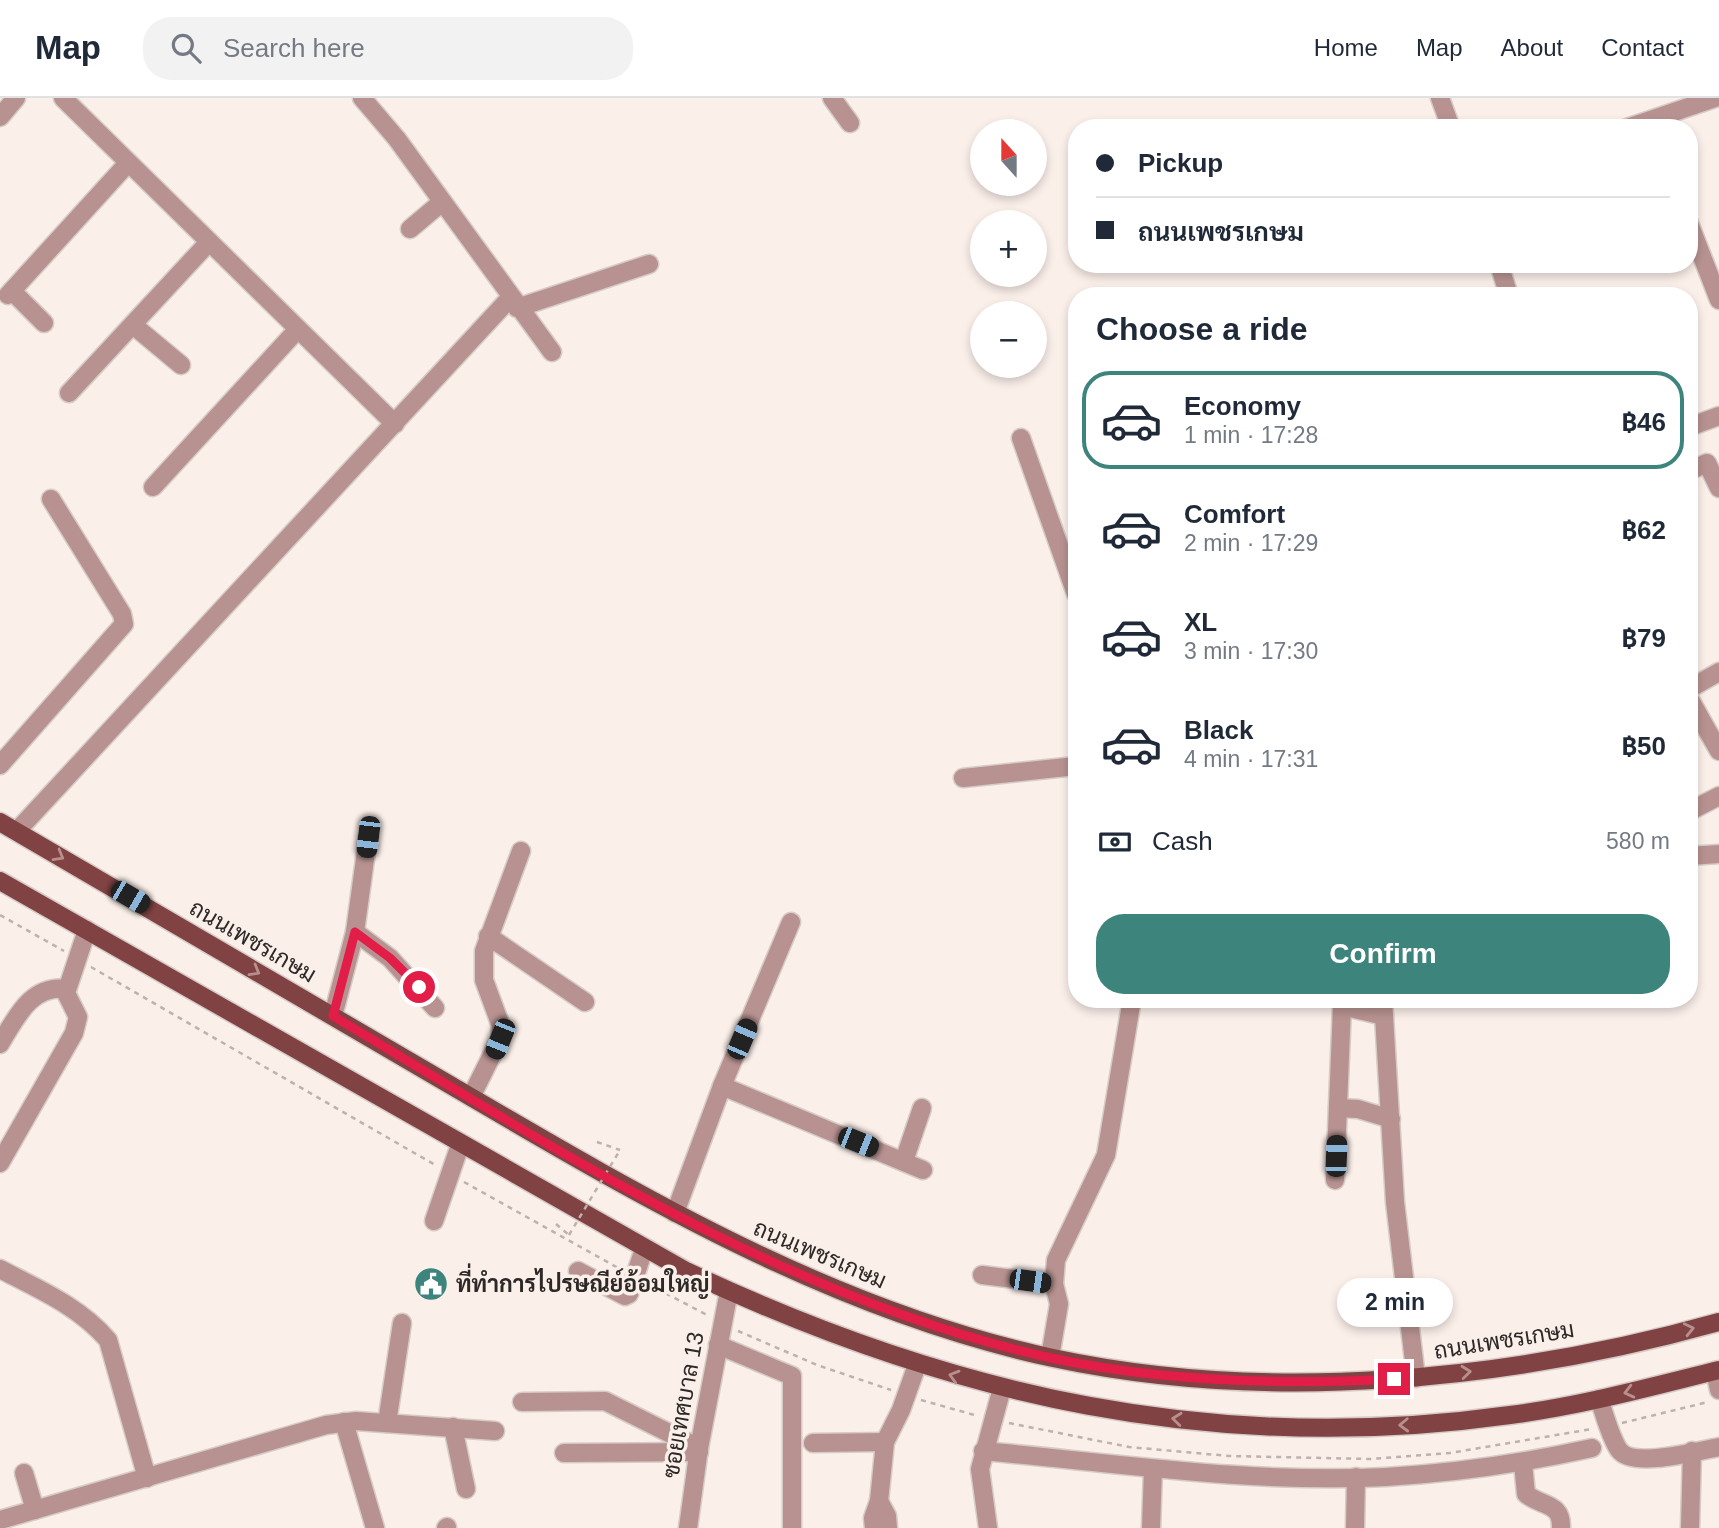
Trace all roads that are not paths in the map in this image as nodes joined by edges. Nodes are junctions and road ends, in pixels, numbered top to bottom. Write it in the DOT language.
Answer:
graph roads {
  1 [pos="16,98"];
  2 [pos="63,98"];
  3 [pos="362,98"];
  4 [pos="832,98"];
  5 [pos="1440,98"];
  6 [pos="1715,98"];
  7 [pos="0,117"];
  8 [pos="1448,119"];
  9 [pos="1653,119"];
  10 [pos="850,123"];
  11 [pos="128,163"];
  12 [pos="442,202"];
  13 [pos="410,229"];
  14 [pos="209,242"];
  15 [pos="1698,246"];
  16 [pos="649,264"];
  17 [pos="1719,300"];
  18 [pos="513,303"];
  19 [pos="44,323"];
  20 [pos="133,325"];
  21 [pos="298,329"];
  22 [pos="552,352"];
  23 [pos="181,365"];
  24 [pos="69,393"];
  25 [pos="1719,416"];
  26 [pos="395,424"];
  27 [pos="1698,424"];
  28 [pos="1021,438"];
  29 [pos="1713,461"];
  30 [pos="153,487"];
  31 [pos="1719,488"];
  32 [pos="51,499"];
  33 [pos="1068,571"];
  34 [pos="1719,672"];
  35 [pos="1698,684"];
  36 [pos="1698,714"];
  37 [pos="1719,751"];
  38 [pos="1,762"];
  39 [pos="1068,767"];
  40 [pos="963,778"];
  41 [pos="1719,796"];
  42 [pos="1698,807"];
  43 [pos="0,822"];
  44 [pos="17,831"];
  45 [pos="368,837"];
  46 [pos="521,851"];
  47 [pos="1719,854"];
  48 [pos="1698,855"];
  49 [pos="0,881"];
  50 [pos="791,922"];
  51 [pos="87,930"];
  52 [pos="355,932"];
  53 [pos="488,936"];
  54 [pos="67,989"];
  55 [pos="585,1002"];
  56 [pos="435,1008"];
  57 [pos="1130,1008"];
  58 [pos="1342,1008"];
  59 [pos="1384,1008"];
  60 [pos="333,1016"];
  61 [pos="0,1044"];
  62 [pos="722,1086"];
  63 [pos="471,1097"];
  64 [pos="922,1108"];
  65 [pos="1338,1108"];
  66 [pos="1391,1119"];
  67 [pos="460,1145"];
  68 [pos="904,1161"];
  69 [pos="0,1163"];
  70 [pos="923,1170"];
  71 [pos="1335,1180"];
  72 [pos="674,1213"];
  73 [pos="434,1221"];
  74 [pos="644,1249"];
  75 [pos="0,1269"];
  76 [pos="578,1271"];
  77 [pos="982,1275"];
  78 [pos="1054,1284"];
  79 [pos="729,1291"];
  80 [pos="1719,1322"];
  81 [pos="402,1323"];
  82 [pos="718,1345"];
  83 [pos="1050,1357"];
  84 [pos="917,1365"];
  85 [pos="1717,1371"];
  86 [pos="1416,1378"];
  87 [pos="1002,1388"];
  88 [pos="1719,1390"];
  89 [pos="1600,1399"];
  90 [pos="523,1402"];
  91 [pos="344,1422"];
  92 [pos="387,1423"];
  93 [pos="453,1427"];
  94 [pos="495,1431"];
  95 [pos="885,1442"];
  96 [pos="813,1443"];
  97 [pos="1719,1447"];
  98 [pos="1591,1448"];
  99 [pos="699,1450"];
  100 [pos="983,1451"];
  101 [pos="1692,1451"];
  102 [pos="564,1453"];
  103 [pos="1523,1464"];
  104 [pos="1153,1469"];
  105 [pos="24,1474"];
  106 [pos="1356,1477"];
  107 [pos="147,1478"];
  108 [pos="466,1489"];
  109 [pos="879,1501"];
  110 [pos="36,1510"];
  111 [pos="0,1520"];
  112 [pos="375,1528"];
  113 [pos="688,1528"];
  114 [pos="792,1528"];
  115 [pos="874,1528"];
  116 [pos="888,1528"];
  117 [pos="988,1528"];
  118 [pos="1151,1528"];
  119 [pos="1355,1528"];
  120 [pos="1561,1528"];
  121 [pos="1690,1528"];
  1 -- 7 [label="street"];
  2 -- 11 [label="street"];
  3 -- 12 [label="street"];
  4 -- 10 [label="street"];
  5 -- 8 [label="street"];
  6 -- 9 [label="street"];
  11 -- 14 [label="street"];
  11 -- 19 [label="street"];
  12 -- 13 [label="street"];
  12 -- 18 [label="street"];
  14 -- 20 [label="street"];
  14 -- 21 [label="street"];
  15 -- 17 [label="street"];
  16 -- 18 [label="street"];
  18 -- 22 [label="street"];
  18 -- 26 [label="street"];
  20 -- 23 [label="street"];
  20 -- 24 [label="street"];
  21 -- 26 [label="street"];
  21 -- 30 [label="street"];
  25 -- 27 [label="street"];
  26 -- 44 [label="street"];
  28 -- 33 [label="street"];
  29 -- 31 [label="street"];
  32 -- 38 [label="street"];
  34 -- 35 [label="street"];
  36 -- 37 [label="street"];
  39 -- 40 [label="street"];
  41 -- 42 [label="street"];
  43 -- 44 [label="main road, ถนนเพชรเกษม"];
  44 -- 60 [label="main road, ถนนเพชรเกษม, one-way"];
  45 -- 52 [label="street"];
  46 -- 53 [label="street"];
  47 -- 48 [label="street"];
  49 -- 51 [label="main road"];
  50 -- 62 [label="street"];
  51 -- 54 [label="street"];
  51 -- 67 [label="main road"];
  52 -- 56 [label="street"];
  52 -- 60 [label="street"];
  53 -- 55 [label="street"];
  53 -- 63 [label="street"];
  54 -- 61 [label="street"];
  54 -- 69 [label="street"];
  57 -- 78 [label="street"];
  58 -- 65 [label="street"];
  59 -- 66 [label="street"];
  60 -- 63 [label="main road, ถนนเพชรเกษม"];
  62 -- 68 [label="street"];
  62 -- 72 [label="street"];
  63 -- 72 [label="main road, ถนนเพชรเกษม"];
  64 -- 68 [label="street"];
  65 -- 66 [label="street"];
  65 -- 71 [label="street"];
  66 -- 86 [label="street"];
  67 -- 73 [label="street"];
  67 -- 74 [label="main road"];
  68 -- 70 [label="street"];
  72 -- 83 [label="main road, ถนนเพชรเกษม"];
  74 -- 76 [label="street"];
  74 -- 79 [label="main road"];
  75 -- 107 [label="street"];
  77 -- 78 [label="street"];
  78 -- 83 [label="street"];
  79 -- 82 [label="street, ซอยเทศบาล 13"];
  79 -- 84 [label="main road"];
  86 -- 80 [label="main road, ถนนเพชรเกษม, one-way"];
  81 -- 92 [label="street"];
  82 -- 99 [label="street, ซอยเทศบาล 13"];
  82 -- 114 [label="street"];
  83 -- 86 [label="main road, ถนนเพชรเกษม"];
  87 -- 84 [label="main road, one-way"];
  84 -- 95 [label="street"];
  85 -- 88 [label="street"];
  85 -- 89 [label="main road, one-way"];
  89 -- 87 [label="main road, one-way"];
  87 -- 100 [label="street"];
  89 -- 101 [label="street"];
  90 -- 99 [label="street"];
  91 -- 92 [label="street"];
  91 -- 107 [label="street"];
  91 -- 112 [label="street"];
  92 -- 93 [label="street"];
  93 -- 94 [label="street"];
  93 -- 108 [label="street"];
  95 -- 96 [label="street"];
  95 -- 109 [label="street"];
  97 -- 101 [label="street"];
  98 -- 103 [label="street"];
  99 -- 102 [label="street"];
  99 -- 113 [label="street, ซอยเทศบาล 13"];
  100 -- 104 [label="street"];
  100 -- 117 [label="street"];
  101 -- 121 [label="street"];
  103 -- 106 [label="street"];
  103 -- 120 [label="street"];
  104 -- 106 [label="street"];
  104 -- 118 [label="street"];
  105 -- 110 [label="street"];
  106 -- 119 [label="street"];
  107 -- 110 [label="street"];
  109 -- 115 [label="street"];
  109 -- 116 [label="street"];
  110 -- 111 [label="street"];
}
